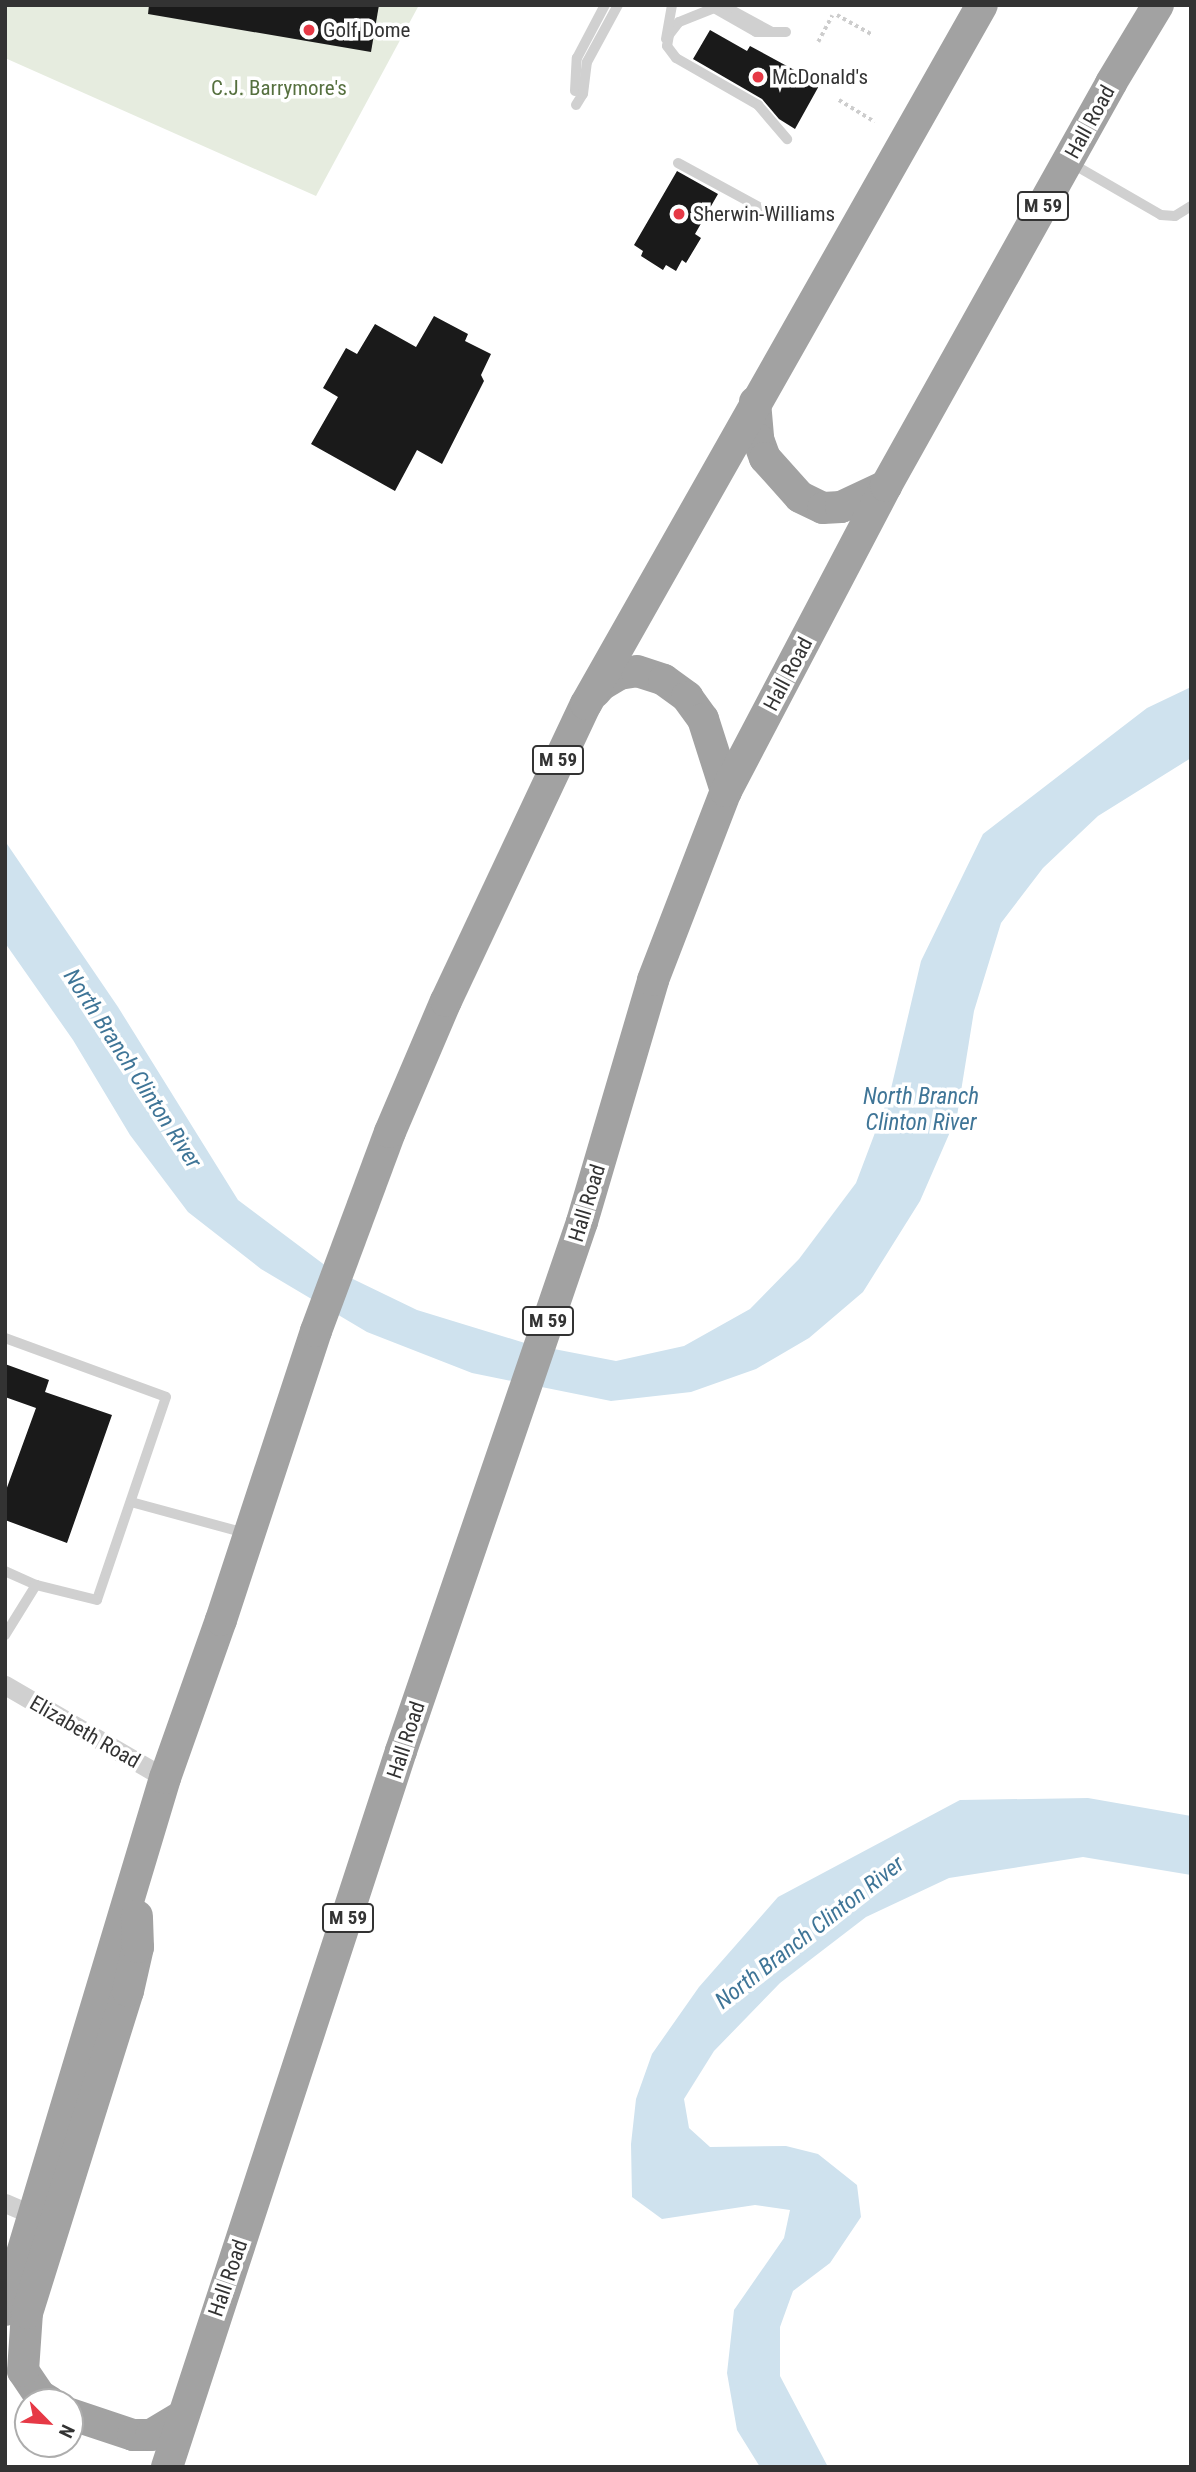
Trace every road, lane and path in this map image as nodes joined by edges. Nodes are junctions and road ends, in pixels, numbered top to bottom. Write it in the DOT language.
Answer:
graph roads {
  1 [pos="605,5"];
  2 [pos="618,5"];
  3 [pos="672,5"];
  4 [pos="722,5"];
  5 [pos="982,5"];
  6 [pos="1158,5"];
  7 [pos="770,32"];
  8 [pos="786,32"];
  9 [pos="871,34"];
  10 [pos="818,42"];
  11 [pos="667,46"];
  12 [pos="575,91"];
  13 [pos="839,100"];
  14 [pos="576,105"];
  15 [pos="875,122"];
  16 [pos="788,139"];
  17 [pos="1068,162"];
  18 [pos="678,163"];
  19 [pos="1191,206"];
  20 [pos="761,208"];
  21 [pos="755,402"];
  22 [pos="886,486"];
  23 [pos="586,704"];
  24 [pos="726,791"];
  25 [pos="5,1338"];
  26 [pos="131,1502"];
  27 [pos="249,1535"];
  28 [pos="5,1571"];
  29 [pos="36,1585"];
  30 [pos="5,1635"];
  31 [pos="5,1685"];
  32 [pos="165,1778"];
  33 [pos="136,1877"];
  34 [pos="5,2203"];
  35 [pos="35,2216"];
  36 [pos="5,2310"];
  37 [pos="35,2388"];
  38 [pos="183,2416"];
  39 [pos="84,2420"];
  40 [pos="167,2467"];
  1 -- 12 [label="lane"];
  2 -- 14 [label="lane"];
  3 -- 11 [label="lane"];
  4 -- 7 [label="lane"];
  5 -- 21 [label="highway, M 59"];
  6 -- 17 [label="highway, Hall Road / M 59"];
  7 -- 8 [label="lane"];
  7 -- 11 [label="lane"];
  9 -- 10 [label="path"];
  11 -- 16 [label="lane"];
  13 -- 15 [label="path"];
  17 -- 19 [label="lane"];
  17 -- 22 [label="highway, Hall Road / M 59"];
  18 -- 20 [label="lane"];
  21 -- 22 [label="highway"];
  21 -- 23 [label="highway, M 59"];
  22 -- 24 [label="highway, Hall Road / M 59"];
  23 -- 24 [label="highway"];
  23 -- 27 [label="highway, M 59"];
  24 -- 38 [label="highway, Hall Road / M 59"];
  25 -- 26 [label="lane"];
  26 -- 27 [label="lane"];
  26 -- 29 [label="lane"];
  27 -- 32 [label="highway, M 59"];
  28 -- 29 [label="lane"];
  29 -- 30 [label="lane"];
  31 -- 32 [label="street, Elizabeth Road"];
  32 -- 33 [label="highway, M 59"];
  33 -- 35 [label="highway, M 59"];
  33 -- 37 [label="highway"];
  34 -- 35 [label="street"];
  35 -- 36 [label="highway, M 59"];
  38 -- 39 [label="highway"];
  38 -- 40 [label="highway, Hall Road / M 59"];
}
